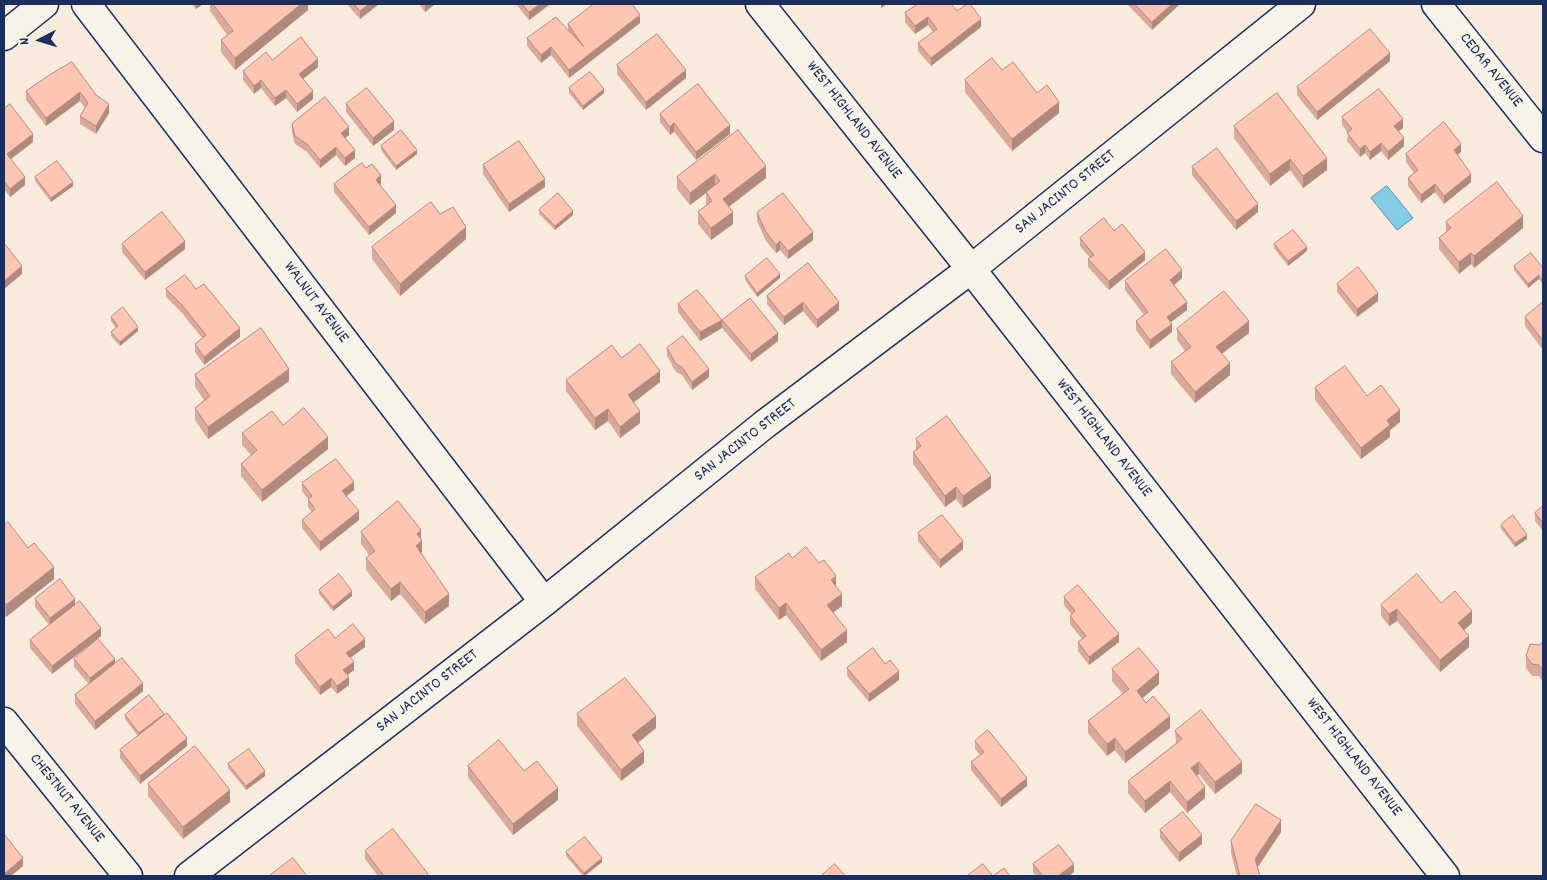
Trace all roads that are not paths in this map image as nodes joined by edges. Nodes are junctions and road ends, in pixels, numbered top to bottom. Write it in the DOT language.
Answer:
graph roads {
  1 [pos="44,4"];
  2 [pos="86,4"];
  3 [pos="760,4"];
  4 [pos="1301,4"];
  5 [pos="1436,4"];
  6 [pos="4,36"];
  7 [pos="1543,138"];
  8 [pos="971,269"];
  9 [pos="544,602"];
  10 [pos="4,722"];
  11 [pos="128,876"];
  12 [pos="189,876"];
  13 [pos="1445,876"];
  1 -- 6 [label="street"];
  2 -- 9 [label="street, WALNUT AVENUE"];
  3 -- 8 [label="street, WEST HIGHLAND AVENUE"];
  4 -- 8 [label="street, SAN JACINTO STREET"];
  5 -- 7 [label="street, CEDAR AVENUE"];
  8 -- 9 [label="street, SAN JACINTO STREET"];
  8 -- 13 [label="street, WEST HIGHLAND AVENUE"];
  9 -- 12 [label="street, SAN JACINTO STREET"];
  10 -- 11 [label="street, CHESTNUT AVENUE"];
}
